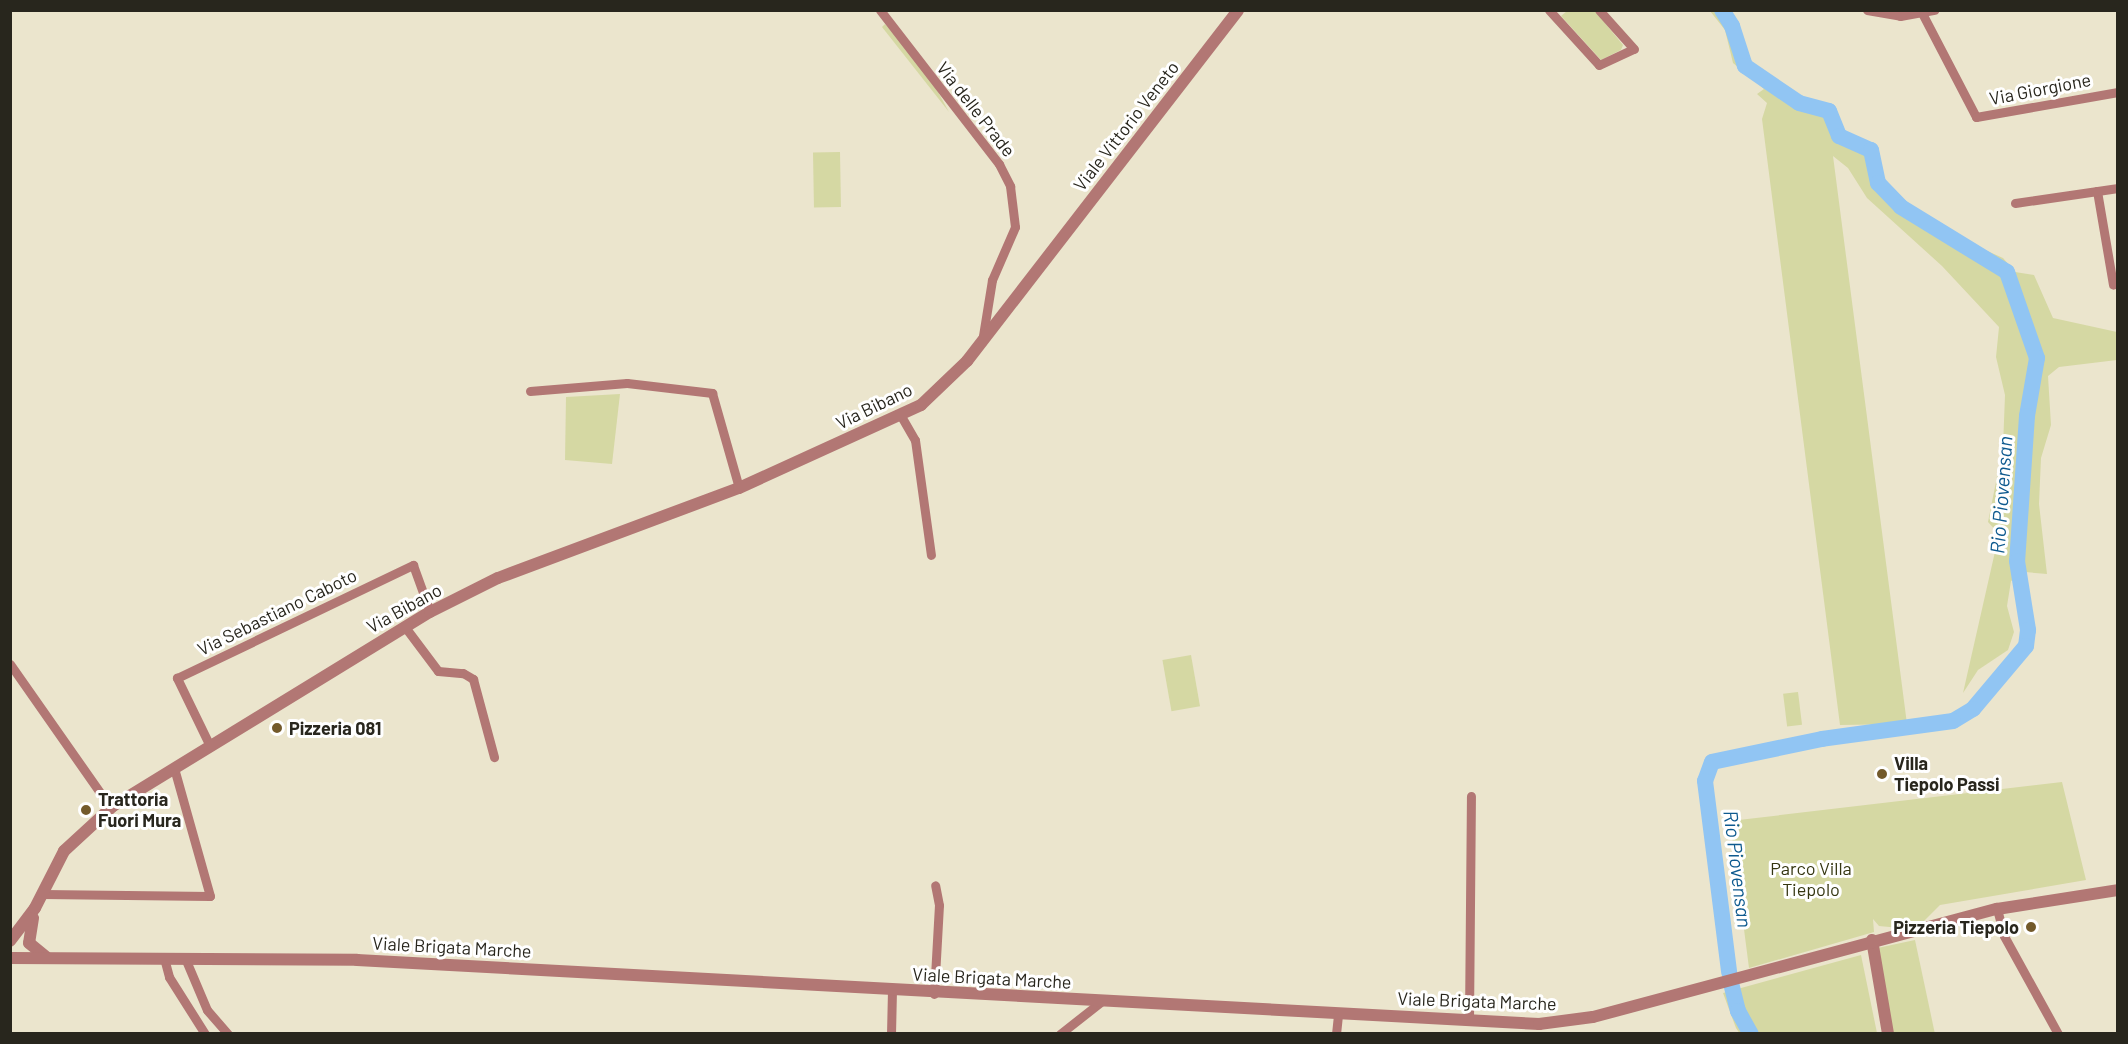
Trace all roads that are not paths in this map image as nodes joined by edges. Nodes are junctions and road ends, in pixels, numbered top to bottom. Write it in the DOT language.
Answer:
graph roads {
  1 [pos="880,10"];
  2 [pos="1238,10"];
  3 [pos="1549,10"];
  4 [pos="1599,10"];
  5 [pos="1867,10"];
  6 [pos="1934,10"];
  7 [pos="1923,15"];
  8 [pos="2118,92"];
  9 [pos="2118,188"];
  10 [pos="2097,191"];
  11 [pos="2015,203"];
  12 [pos="1043,264"];
  13 [pos="2113,285"];
  14 [pos="982,342"];
  15 [pos="530,391"];
  16 [pos="901,416"];
  17 [pos="739,488"];
  18 [pos="930,555"];
  19 [pos="430,612"];
  20 [pos="405,627"];
  21 [pos="10,663"];
  22 [pos="210,746"];
  23 [pos="494,757"];
  24 [pos="174,768"];
  25 [pos="1471,796"];
  26 [pos="111,808"];
  27 [pos="935,885"];
  28 [pos="2118,890"];
  29 [pos="43,894"];
  30 [pos="35,908"];
  31 [pos="1997,909"];
  32 [pos="30,928"];
  33 [pos="10,940"];
  34 [pos="1872,940"];
  35 [pos="12,957"];
  36 [pos="47,957"];
  37 [pos="164,958"];
  38 [pos="185,958"];
  39 [pos="892,991"];
  40 [pos="934,994"];
  41 [pos="1102,1001"];
  42 [pos="1338,1014"];
  43 [pos="1469,1020"];
  44 [pos="205,1034"];
  45 [pos="228,1034"];
  46 [pos="891,1034"];
  47 [pos="1060,1034"];
  48 [pos="1336,1034"];
  49 [pos="1888,1034"];
  50 [pos="2058,1034"];
  1 -- 14 [label="street, Via delle Prade"];
  2 -- 12 [label="street, Viale Vittorio Veneto"];
  3 -- 4 [label="street"];
  5 -- 7 [label="street"];
  6 -- 7 [label="street"];
  7 -- 8 [label="street, Via Giorgione"];
  9 -- 10 [label="street"];
  10 -- 11 [label="street"];
  10 -- 13 [label="street"];
  12 -- 14 [label="street, Via Bibano"];
  14 -- 16 [label="street, Via Bibano"];
  15 -- 17 [label="street"];
  16 -- 17 [label="street, Via Bibano"];
  16 -- 18 [label="street"];
  17 -- 19 [label="street, Via Bibano"];
  19 -- 20 [label="street, Via Bibano"];
  19 -- 22 [label="street, Via Sebastiano Caboto"];
  20 -- 22 [label="street, Via Bibano"];
  20 -- 23 [label="street"];
  21 -- 26 [label="street"];
  22 -- 24 [label="street, Via Bibano"];
  24 -- 26 [label="street, Via Bibano"];
  24 -- 29 [label="street"];
  25 -- 43 [label="street"];
  26 -- 29 [label="street, Via Bibano"];
  27 -- 40 [label="street"];
  28 -- 31 [label="street, Viale Brigata Marche"];
  29 -- 30 [label="street, Via Bibano"];
  30 -- 32 [label="street, Via Bibano"];
  30 -- 33 [label="street, Via Bibano"];
  31 -- 34 [label="street, Viale Brigata Marche"];
  31 -- 50 [label="street"];
  32 -- 35 [label="street, Via Bibano"];
  32 -- 36 [label="street"];
  34 -- 43 [label="street, Viale Brigata Marche"];
  34 -- 49 [label="street"];
  35 -- 36 [label="street, Viale Brigata Marche"];
  36 -- 37 [label="street, Viale Brigata Marche"];
  37 -- 38 [label="street, Viale Brigata Marche"];
  37 -- 44 [label="street"];
  38 -- 39 [label="street, Viale Brigata Marche"];
  38 -- 45 [label="street"];
  39 -- 40 [label="street, Viale Brigata Marche"];
  39 -- 46 [label="street, Viale Brigata Marche"];
  40 -- 41 [label="street, Viale Brigata Marche"];
  41 -- 42 [label="street, Viale Brigata Marche"];
  41 -- 47 [label="street"];
  42 -- 43 [label="street, Viale Brigata Marche"];
  42 -- 48 [label="street"];
}
